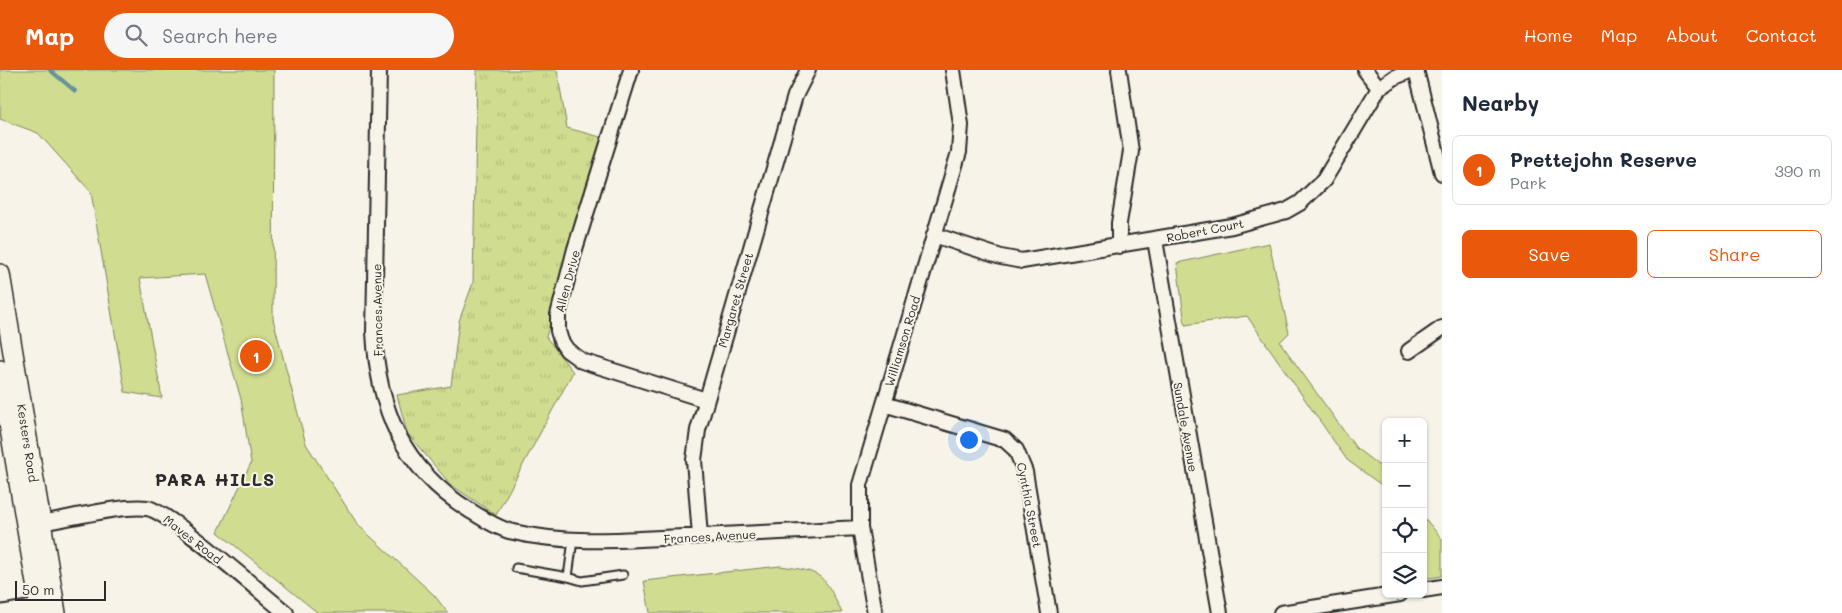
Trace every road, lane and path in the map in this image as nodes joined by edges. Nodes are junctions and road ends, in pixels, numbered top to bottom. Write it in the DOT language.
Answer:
graph roads {
  1 [pos="379,70"];
  2 [pos="631,70"];
  3 [pos="808,70"];
  4 [pos="953,70"];
  5 [pos="1120,70"];
  6 [pos="1365,70"];
  7 [pos="1412,70"];
  8 [pos="1416,70"];
  9 [pos="1379,88"];
  10 [pos="1442,173"];
  11 [pos="934,235"];
  12 [pos="1154,240"];
  13 [pos="1119,246"];
  14 [pos="0,274"];
  15 [pos="1442,328"];
  16 [pos="1410,351"];
  17 [pos="0,370"];
  18 [pos="706,400"];
  19 [pos="884,404"];
  20 [pos="33,524"];
  21 [pos="860,528"];
  22 [pos="700,536"];
  23 [pos="573,540"];
  24 [pos="516,568"];
  25 [pos="623,575"];
  26 [pos="568,577"];
  27 [pos="1427,590"];
  28 [pos="1441,591"];
  29 [pos="1382,597"];
  30 [pos="47,609"];
  31 [pos="282,612"];
  32 [pos="0,613"];
  33 [pos="875,613"];
  34 [pos="1049,613"];
  35 [pos="1220,613"];
  36 [pos="1281,613"];
  1 -- 23 [label="street, Frances Avenue"];
  2 -- 18 [label="street, Allen Drive"];
  3 -- 18 [label="street, Margaret Street"];
  4 -- 11 [label="street, Williamson Road"];
  5 -- 13 [label="street"];
  6 -- 9 [label="street"];
  7 -- 9 [label="street, Robert Court"];
  8 -- 10 [label="street"];
  9 -- 12 [label="street, Robert Court"];
  11 -- 13 [label="street, Robert Court"];
  11 -- 19 [label="street, Williamson Road"];
  12 -- 13 [label="street, Robert Court"];
  12 -- 35 [label="street, Sundale Avenue"];
  14 -- 20 [label="main road, Kesters Road"];
  15 -- 16 [label="street"];
  17 -- 20 [label="main road, Kesters Road"];
  18 -- 22 [label="street, Margaret Street"];
  19 -- 21 [label="street, Williamson Road"];
  19 -- 34 [label="street, Cynthia Street"];
  20 -- 30 [label="main road, Kesters Road"];
  20 -- 31 [label="street, Maves Road"];
  21 -- 22 [label="street, Frances Avenue"];
  21 -- 33 [label="street, Williamson Road"];
  22 -- 23 [label="street, Frances Avenue"];
  23 -- 26 [label="lane"];
  24 -- 26 [label="lane"];
  25 -- 26 [label="lane"];
  27 -- 28 [label="street"];
  29 -- 36 [label="street"];
  30 -- 32 [label="street"];
}
